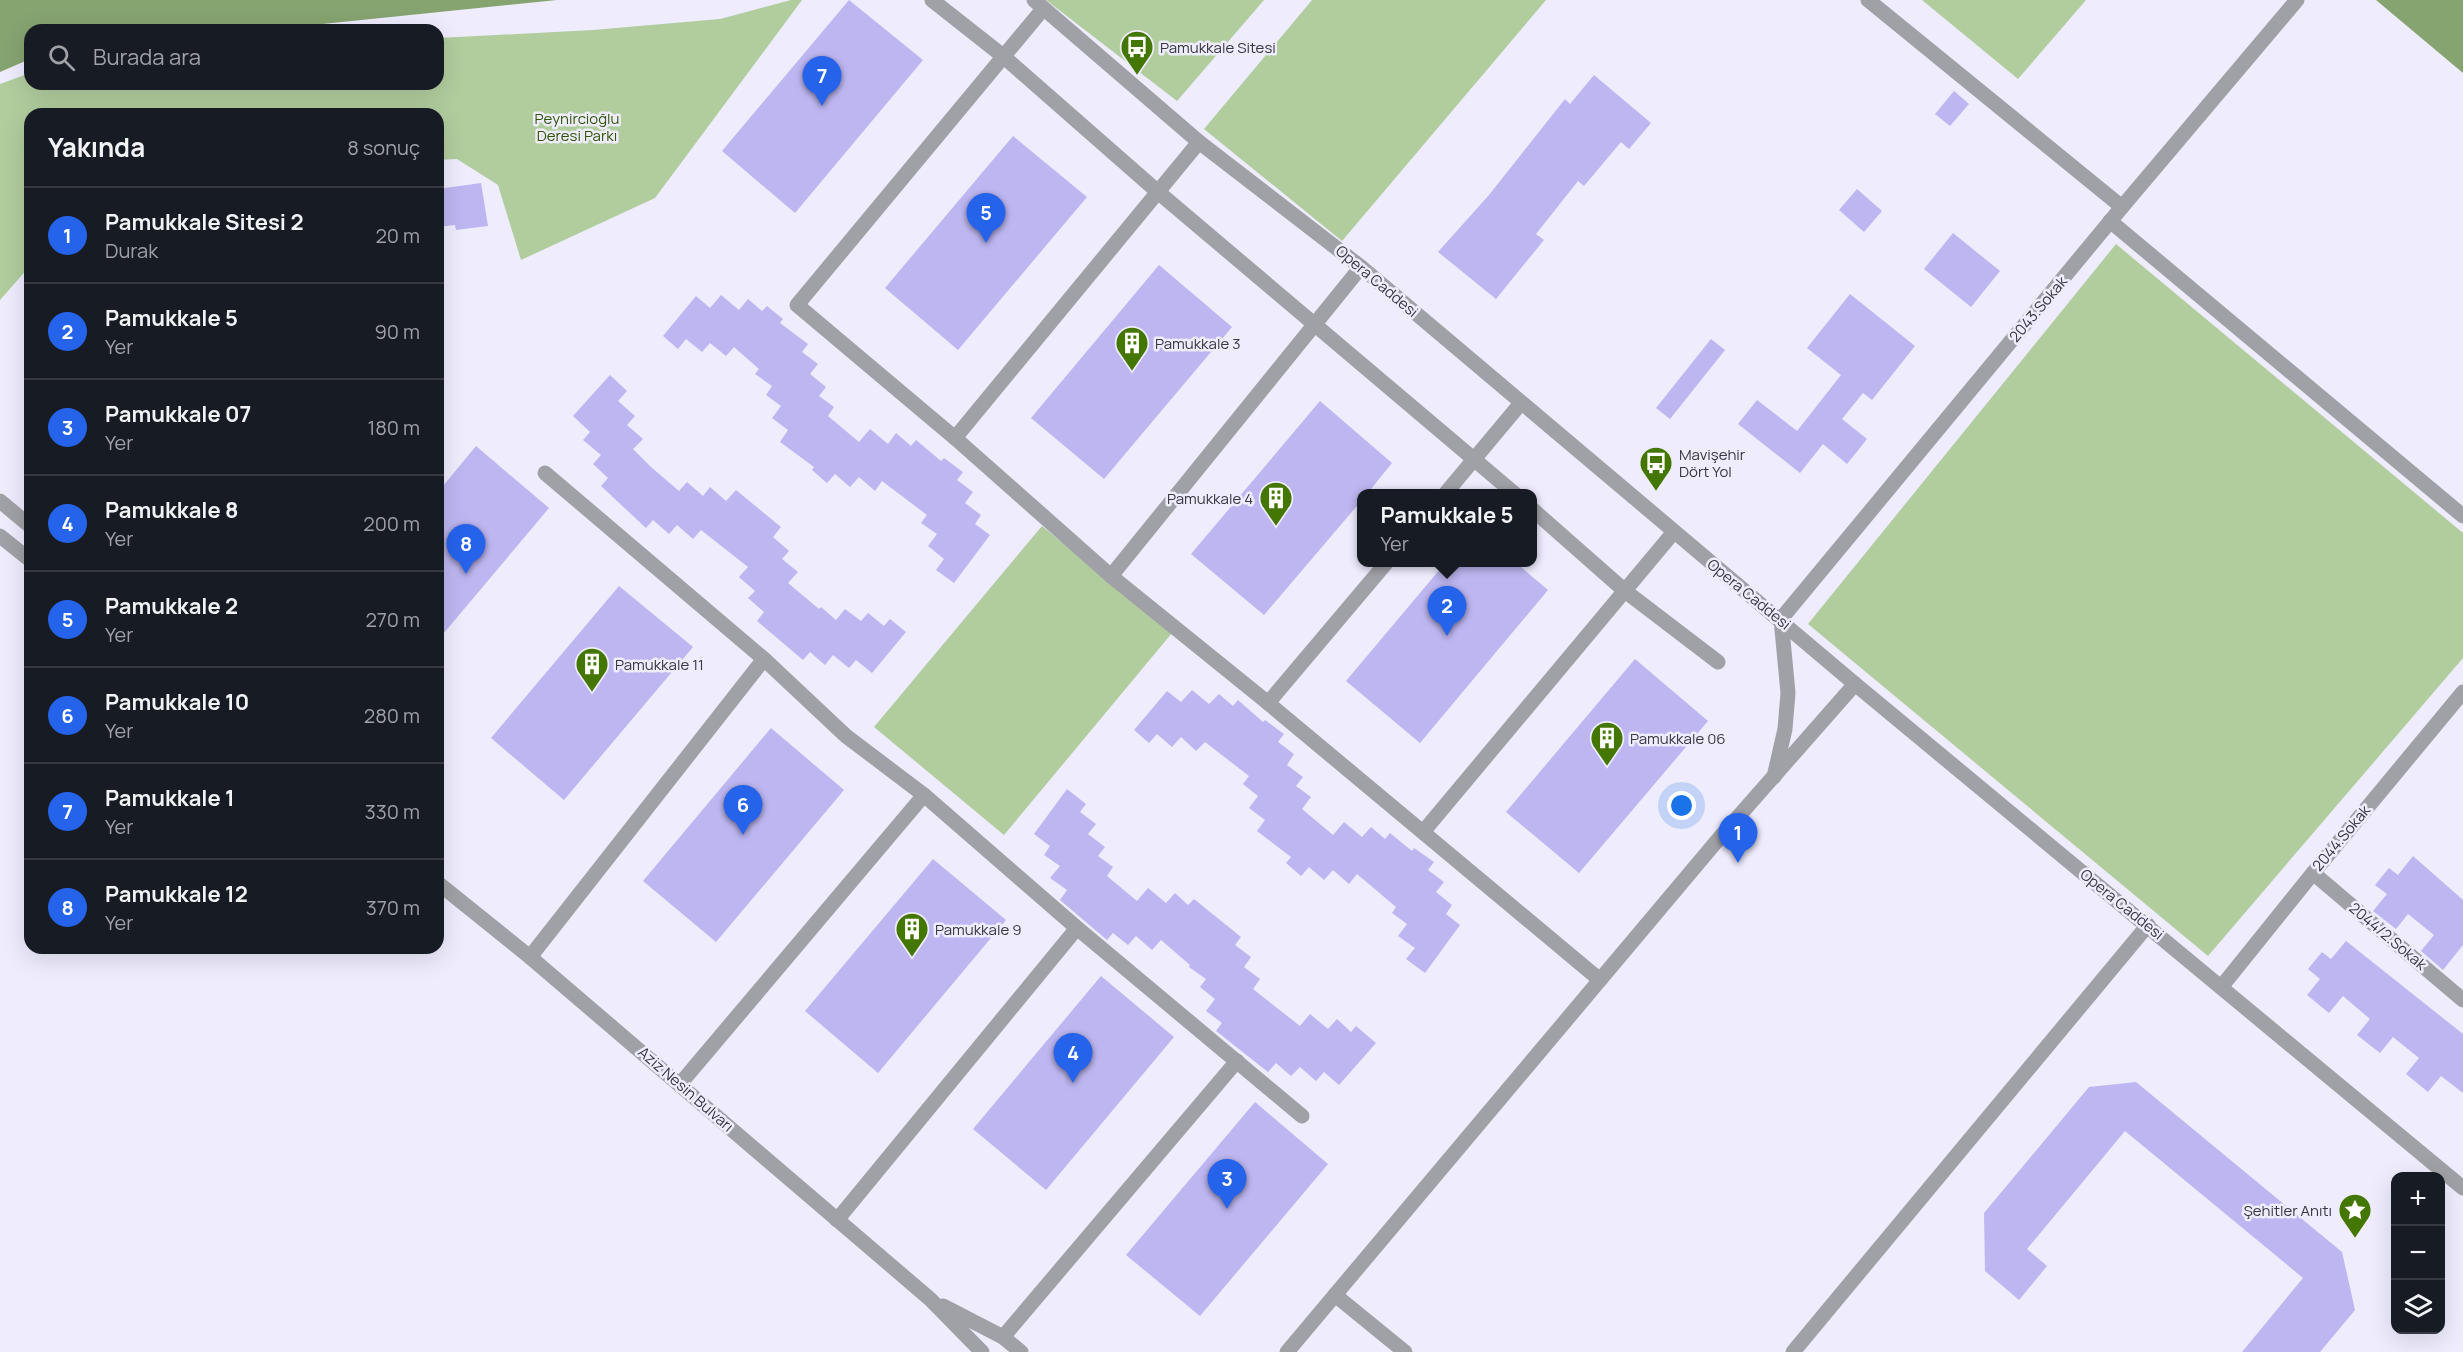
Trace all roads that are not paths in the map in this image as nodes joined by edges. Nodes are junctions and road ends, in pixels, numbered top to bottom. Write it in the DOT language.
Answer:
graph roads {
  1 [pos="932,0"];
  2 [pos="1868,0"];
  3 [pos="2297,0"];
  4 [pos="1039,4"];
  5 [pos="1003,56"];
  6 [pos="1199,142"];
  7 [pos="1158,192"];
  8 [pos="2122,207"];
  9 [pos="2110,221"];
  10 [pos="1361,267"];
  11 [pos="1314,325"];
  12 [pos="1521,403"];
  13 [pos="955,438"];
  14 [pos="1475,458"];
  15 [pos="545,473"];
  16 [pos="1449,489"];
  17 [pos="1509,489"];
  18 [pos="0,501"];
  19 [pos="1537,513"];
  20 [pos="2463,516"];
  21 [pos="24,521"];
  22 [pos="1673,533"];
  23 [pos="0,536"];
  24 [pos="24,555"];
  25 [pos="1383,567"];
  26 [pos="1111,576"];
  27 [pos="1625,591"];
  28 [pos="1781,619"];
  29 [pos="764,659"];
  30 [pos="1718,662"];
  31 [pos="1855,684"];
  32 [pos="2463,693"];
  33 [pos="1268,703"];
  34 [pos="1774,777"];
  35 [pos="924,795"];
  36 [pos="1424,832"];
  37 [pos="2313,873"];
  38 [pos="444,888"];
  39 [pos="2148,925"];
  40 [pos="1077,928"];
  41 [pos="530,957"];
  42 [pos="1600,980"];
  43 [pos="2222,986"];
  44 [pos="2463,1000"];
  45 [pos="1237,1061"];
  46 [pos="680,1084"];
  47 [pos="1302,1116"];
  48 [pos="2463,1188"];
  49 [pos="837,1220"];
  50 [pos="1335,1295"];
  51 [pos="930,1299"];
  52 [pos="1003,1337"];
  53 [pos="982,1352"];
  54 [pos="1021,1352"];
  55 [pos="1287,1352"];
  56 [pos="1404,1352"];
  57 [pos="1793,1352"];
  1 -- 5 [label="street"];
  2 -- 8 [label="street"];
  3 -- 8 [label="street, 2043.Sokak"];
  4 -- 5 [label="street"];
  4 -- 6 [label="street, Opera Caddesi"];
  5 -- 7 [label="street"];
  5 -- 13 [label="street"];
  6 -- 7 [label="street"];
  6 -- 10 [label="street, Opera Caddesi"];
  7 -- 11 [label="street"];
  7 -- 13 [label="street"];
  8 -- 9 [label="street, 2043.Sokak"];
  9 -- 20 [label="street"];
  9 -- 28 [label="street, 2043.Sokak"];
  10 -- 11 [label="street"];
  10 -- 12 [label="street, Opera Caddesi"];
  11 -- 14 [label="street"];
  11 -- 26 [label="street"];
  12 -- 14 [label="street"];
  12 -- 22 [label="street, Opera Caddesi"];
  13 -- 26 [label="street"];
  14 -- 16 [label="street"];
  14 -- 17 [label="street"];
  15 -- 29 [label="street"];
  18 -- 21 [label="street"];
  19 -- 27 [label="street"];
  22 -- 27 [label="street"];
  22 -- 28 [label="street, Opera Caddesi"];
  23 -- 24 [label="street"];
  25 -- 33 [label="street"];
  26 -- 33 [label="street"];
  27 -- 30 [label="street"];
  27 -- 36 [label="street"];
  28 -- 31 [label="street, Opera Caddesi"];
  28 -- 34 [label="street"];
  29 -- 35 [label="street"];
  29 -- 41 [label="street"];
  31 -- 34 [label="street"];
  31 -- 39 [label="street, Opera Caddesi"];
  32 -- 37 [label="street, 2044.Sokak"];
  33 -- 36 [label="street"];
  34 -- 42 [label="street"];
  35 -- 40 [label="street"];
  35 -- 46 [label="street"];
  36 -- 42 [label="street"];
  37 -- 43 [label="street, 2044.Sokak"];
  37 -- 44 [label="street, 2044/2.Sokak"];
  38 -- 41 [label="street, Aziz Nesin Bulvarı"];
  39 -- 43 [label="street, Opera Caddesi"];
  39 -- 57 [label="street"];
  40 -- 45 [label="street"];
  40 -- 49 [label="street"];
  41 -- 46 [label="street, Aziz Nesin Bulvarı"];
  42 -- 50 [label="street"];
  43 -- 48 [label="street, Opera Caddesi"];
  45 -- 47 [label="street"];
  45 -- 52 [label="street"];
  46 -- 49 [label="street, Aziz Nesin Bulvarı"];
  49 -- 51 [label="street, Aziz Nesin Bulvarı"];
  50 -- 55 [label="street"];
  50 -- 56 [label="street"];
  51 -- 52 [label="street, Aziz Nesin Bulvarı"];
  51 -- 53 [label="street, Aziz Nesin Bulvarı"];
  52 -- 54 [label="street, Aziz Nesin Bulvarı"];
}
